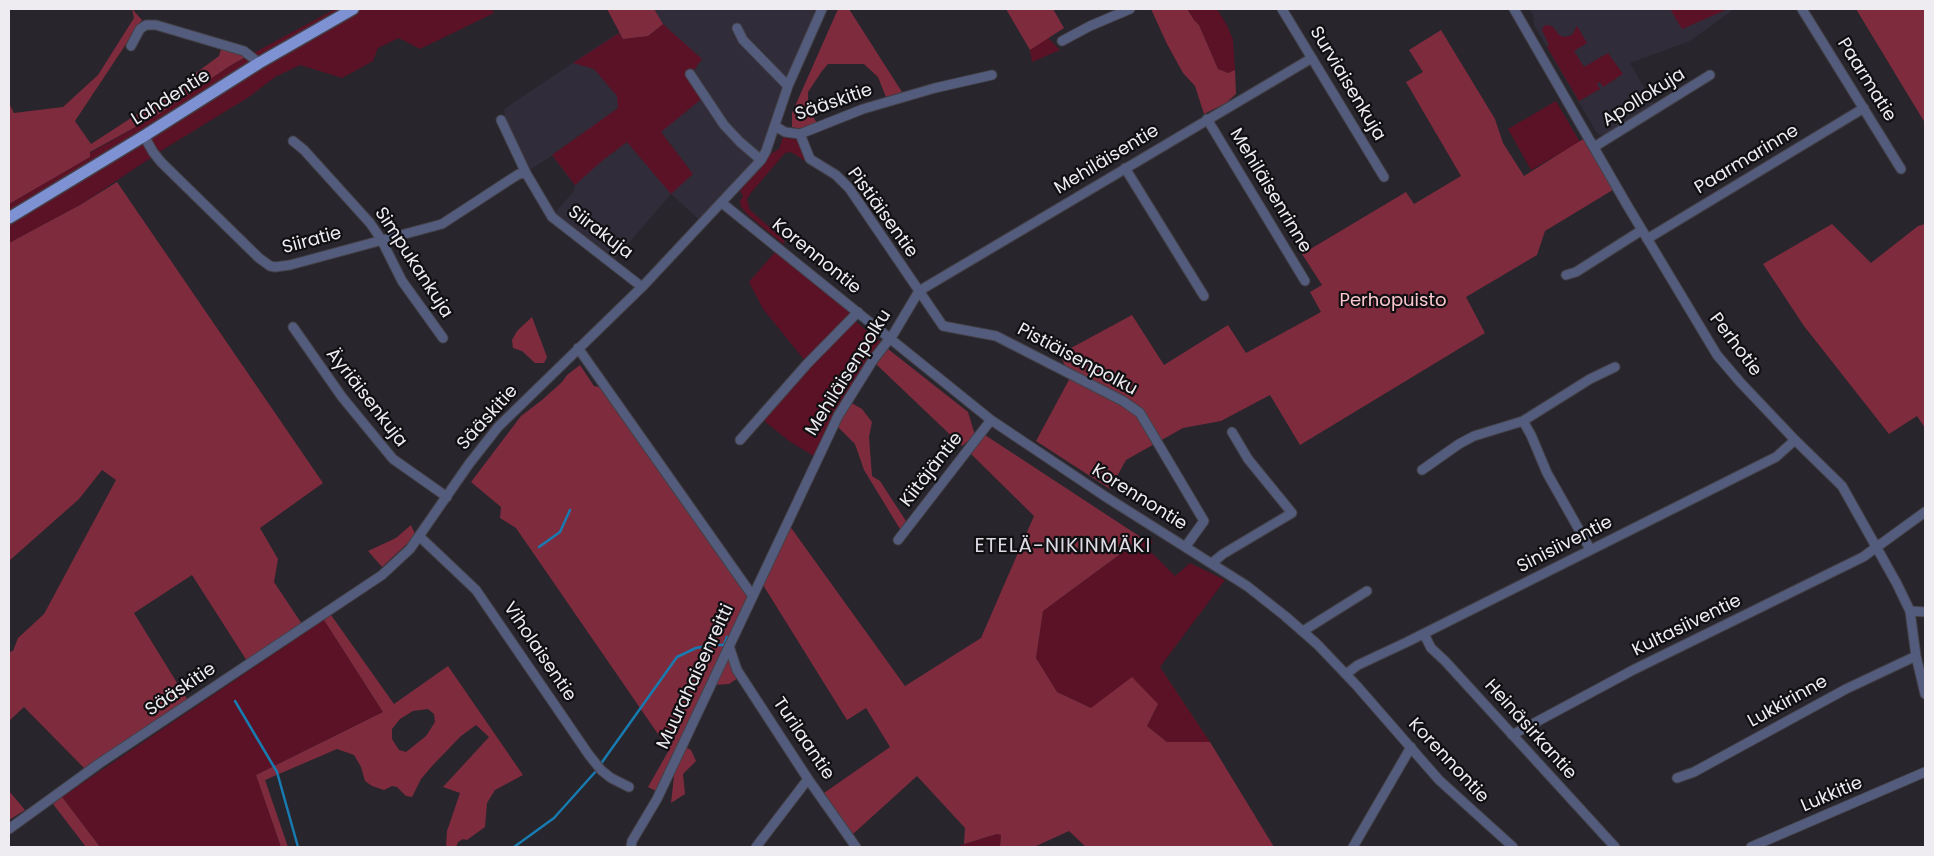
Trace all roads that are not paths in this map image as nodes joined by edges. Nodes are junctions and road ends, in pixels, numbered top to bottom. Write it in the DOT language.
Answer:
graph roads {
  1 [pos="353,9"];
  2 [pos="822,9"];
  3 [pos="1130,9"];
  4 [pos="1282,9"];
  5 [pos="1514,9"];
  6 [pos="1802,9"];
  7 [pos="737,28"];
  8 [pos="1062,41"];
  9 [pos="131,46"];
  10 [pos="1312,58"];
  11 [pos="259,62"];
  12 [pos="690,74"];
  13 [pos="992,75"];
  14 [pos="1710,75"];
  15 [pos="788,86"];
  16 [pos="1864,108"];
  17 [pos="1207,119"];
  18 [pos="501,120"];
  19 [pos="775,126"];
  20 [pos="800,134"];
  21 [pos="144,136"];
  22 [pos="293,142"];
  23 [pos="1594,147"];
  24 [pos="761,160"];
  25 [pos="1125,168"];
  26 [pos="1901,169"];
  27 [pos="526,173"];
  28 [pos="1384,177"];
  29 [pos="722,202"];
  30 [pos="9,218"];
  31 [pos="1642,230"];
  32 [pos="381,239"];
  33 [pos="1647,239"];
  34 [pos="1566,276"];
  35 [pos="1305,280"];
  36 [pos="642,287"];
  37 [pos="919,291"];
  38 [pos="1204,296"];
  39 [pos="858,312"];
  40 [pos="293,327"];
  41 [pos="444,338"];
  42 [pos="890,338"];
  43 [pos="578,348"];
  44 [pos="1615,367"];
  45 [pos="990,420"];
  46 [pos="1523,421"];
  47 [pos="1232,432"];
  48 [pos="740,440"];
  49 [pos="1795,440"];
  50 [pos="1422,470"];
  51 [pos="447,497"];
  52 [pos="1925,512"];
  53 [pos="419,536"];
  54 [pos="898,540"];
  55 [pos="1186,546"];
  56 [pos="1877,548"];
  57 [pos="1590,549"];
  58 [pos="1212,563"];
  59 [pos="1367,591"];
  60 [pos="752,595"];
  61 [pos="1910,611"];
  62 [pos="1925,612"];
  63 [pos="1303,631"];
  64 [pos="1424,634"];
  65 [pos="729,646"];
  66 [pos="1916,656"];
  67 [pos="1346,674"];
  68 [pos="1925,694"];
  69 [pos="1512,735"];
  70 [pos="1411,747"];
  71 [pos="1925,772"];
  72 [pos="1677,778"];
  73 [pos="808,779"];
  74 [pos="629,787"];
  75 [pos="9,829"];
  76 [pos="631,847"];
  77 [pos="756,847"];
  78 [pos="856,847"];
  79 [pos="1352,847"];
  80 [pos="1513,847"];
  81 [pos="1615,847"];
  82 [pos="1751,847"];
  1 -- 11 [label="main road, Lahdentie"];
  2 -- 15 [label="street"];
  3 -- 8 [label="street"];
  4 -- 10 [label="street, Surviaisenkuja"];
  5 -- 23 [label="street, Perhotie"];
  6 -- 16 [label="street, Paarmatie"];
  7 -- 15 [label="street"];
  9 -- 11 [label="street"];
  10 -- 17 [label="street, Mehiläisentie"];
  10 -- 28 [label="street, Surviaisenkuja"];
  11 -- 21 [label="main road, Lahdentie"];
  12 -- 24 [label="street"];
  13 -- 20 [label="street, Sääskitie"];
  14 -- 23 [label="street, Apollokuja"];
  15 -- 19 [label="street"];
  16 -- 26 [label="street, Paarmatie"];
  16 -- 33 [label="street, Paarmarinne"];
  17 -- 25 [label="street, Mehiläisentie"];
  17 -- 35 [label="street, Mehiläisenrinne"];
  18 -- 27 [label="street, Siirakuja"];
  19 -- 20 [label="street, Sääskitie"];
  19 -- 24 [label="street, Sääskitie"];
  20 -- 37 [label="street, Pistiäisentie"];
  21 -- 30 [label="main road, Lahdentie"];
  21 -- 32 [label="street, Siiratie"];
  22 -- 32 [label="street, Simpukankuja"];
  23 -- 31 [label="street, Perhotie"];
  24 -- 29 [label="street, Sääskitie"];
  25 -- 37 [label="street, Mehiläisentie"];
  25 -- 38 [label="street"];
  27 -- 32 [label="street, Siiratie"];
  27 -- 36 [label="street, Siirakuja"];
  29 -- 36 [label="street, Sääskitie"];
  29 -- 39 [label="street, Korennontie"];
  31 -- 33 [label="street, Perhotie"];
  31 -- 34 [label="street"];
  32 -- 41 [label="street, Simpukankuja"];
  33 -- 49 [label="street, Perhotie"];
  36 -- 43 [label="street, Sääskitie"];
  37 -- 42 [label="street, Mehiläisenpolku"];
  37 -- 55 [label="street, Pistiäisenpolku"];
  39 -- 42 [label="street, Korennontie"];
  39 -- 48 [label="street"];
  40 -- 51 [label="street, Äyriäisenkuja"];
  42 -- 45 [label="street, Korennontie"];
  42 -- 60 [label="street, Mehiläisenpolku"];
  43 -- 51 [label="street, Sääskitie"];
  43 -- 60 [label="street, Muurahaisenreitti"];
  44 -- 46 [label="street"];
  45 -- 54 [label="street, Kiitäjäntie"];
  45 -- 55 [label="street, Korennontie"];
  46 -- 50 [label="street"];
  46 -- 57 [label="street"];
  47 -- 58 [label="street"];
  49 -- 56 [label="street, Perhotie"];
  49 -- 57 [label="street, Sinisiiventie"];
  51 -- 53 [label="street, Sääskitie"];
  52 -- 56 [label="street, Kultasiiventie"];
  53 -- 74 [label="street, Viholaisentie"];
  53 -- 75 [label="street, Sääskitie"];
  55 -- 58 [label="street, Korennontie"];
  56 -- 61 [label="street, Perhotie"];
  56 -- 69 [label="street, Kultasiiventie"];
  57 -- 64 [label="street, Sinisiiventie"];
  58 -- 63 [label="street, Korennontie"];
  59 -- 63 [label="street"];
  60 -- 65 [label="street, Muurahaisenreitti"];
  61 -- 62 [label="street"];
  61 -- 66 [label="street, Perhotie"];
  63 -- 67 [label="street, Korennontie"];
  64 -- 67 [label="street, Sinisiiventie"];
  64 -- 69 [label="street, Heinäsirkantie"];
  65 -- 73 [label="street, Turilaantie"];
  65 -- 76 [label="street, Muurahaisenreitti"];
  66 -- 68 [label="street, Perhotie"];
  66 -- 72 [label="street, Lukkirinne"];
  67 -- 70 [label="street, Korennontie"];
  69 -- 81 [label="street, Heinäsirkantie"];
  70 -- 79 [label="street"];
  70 -- 80 [label="street, Korennontie"];
  71 -- 82 [label="street, Lukkitie"];
  73 -- 77 [label="street"];
  73 -- 78 [label="street, Turilaantie"];
}
